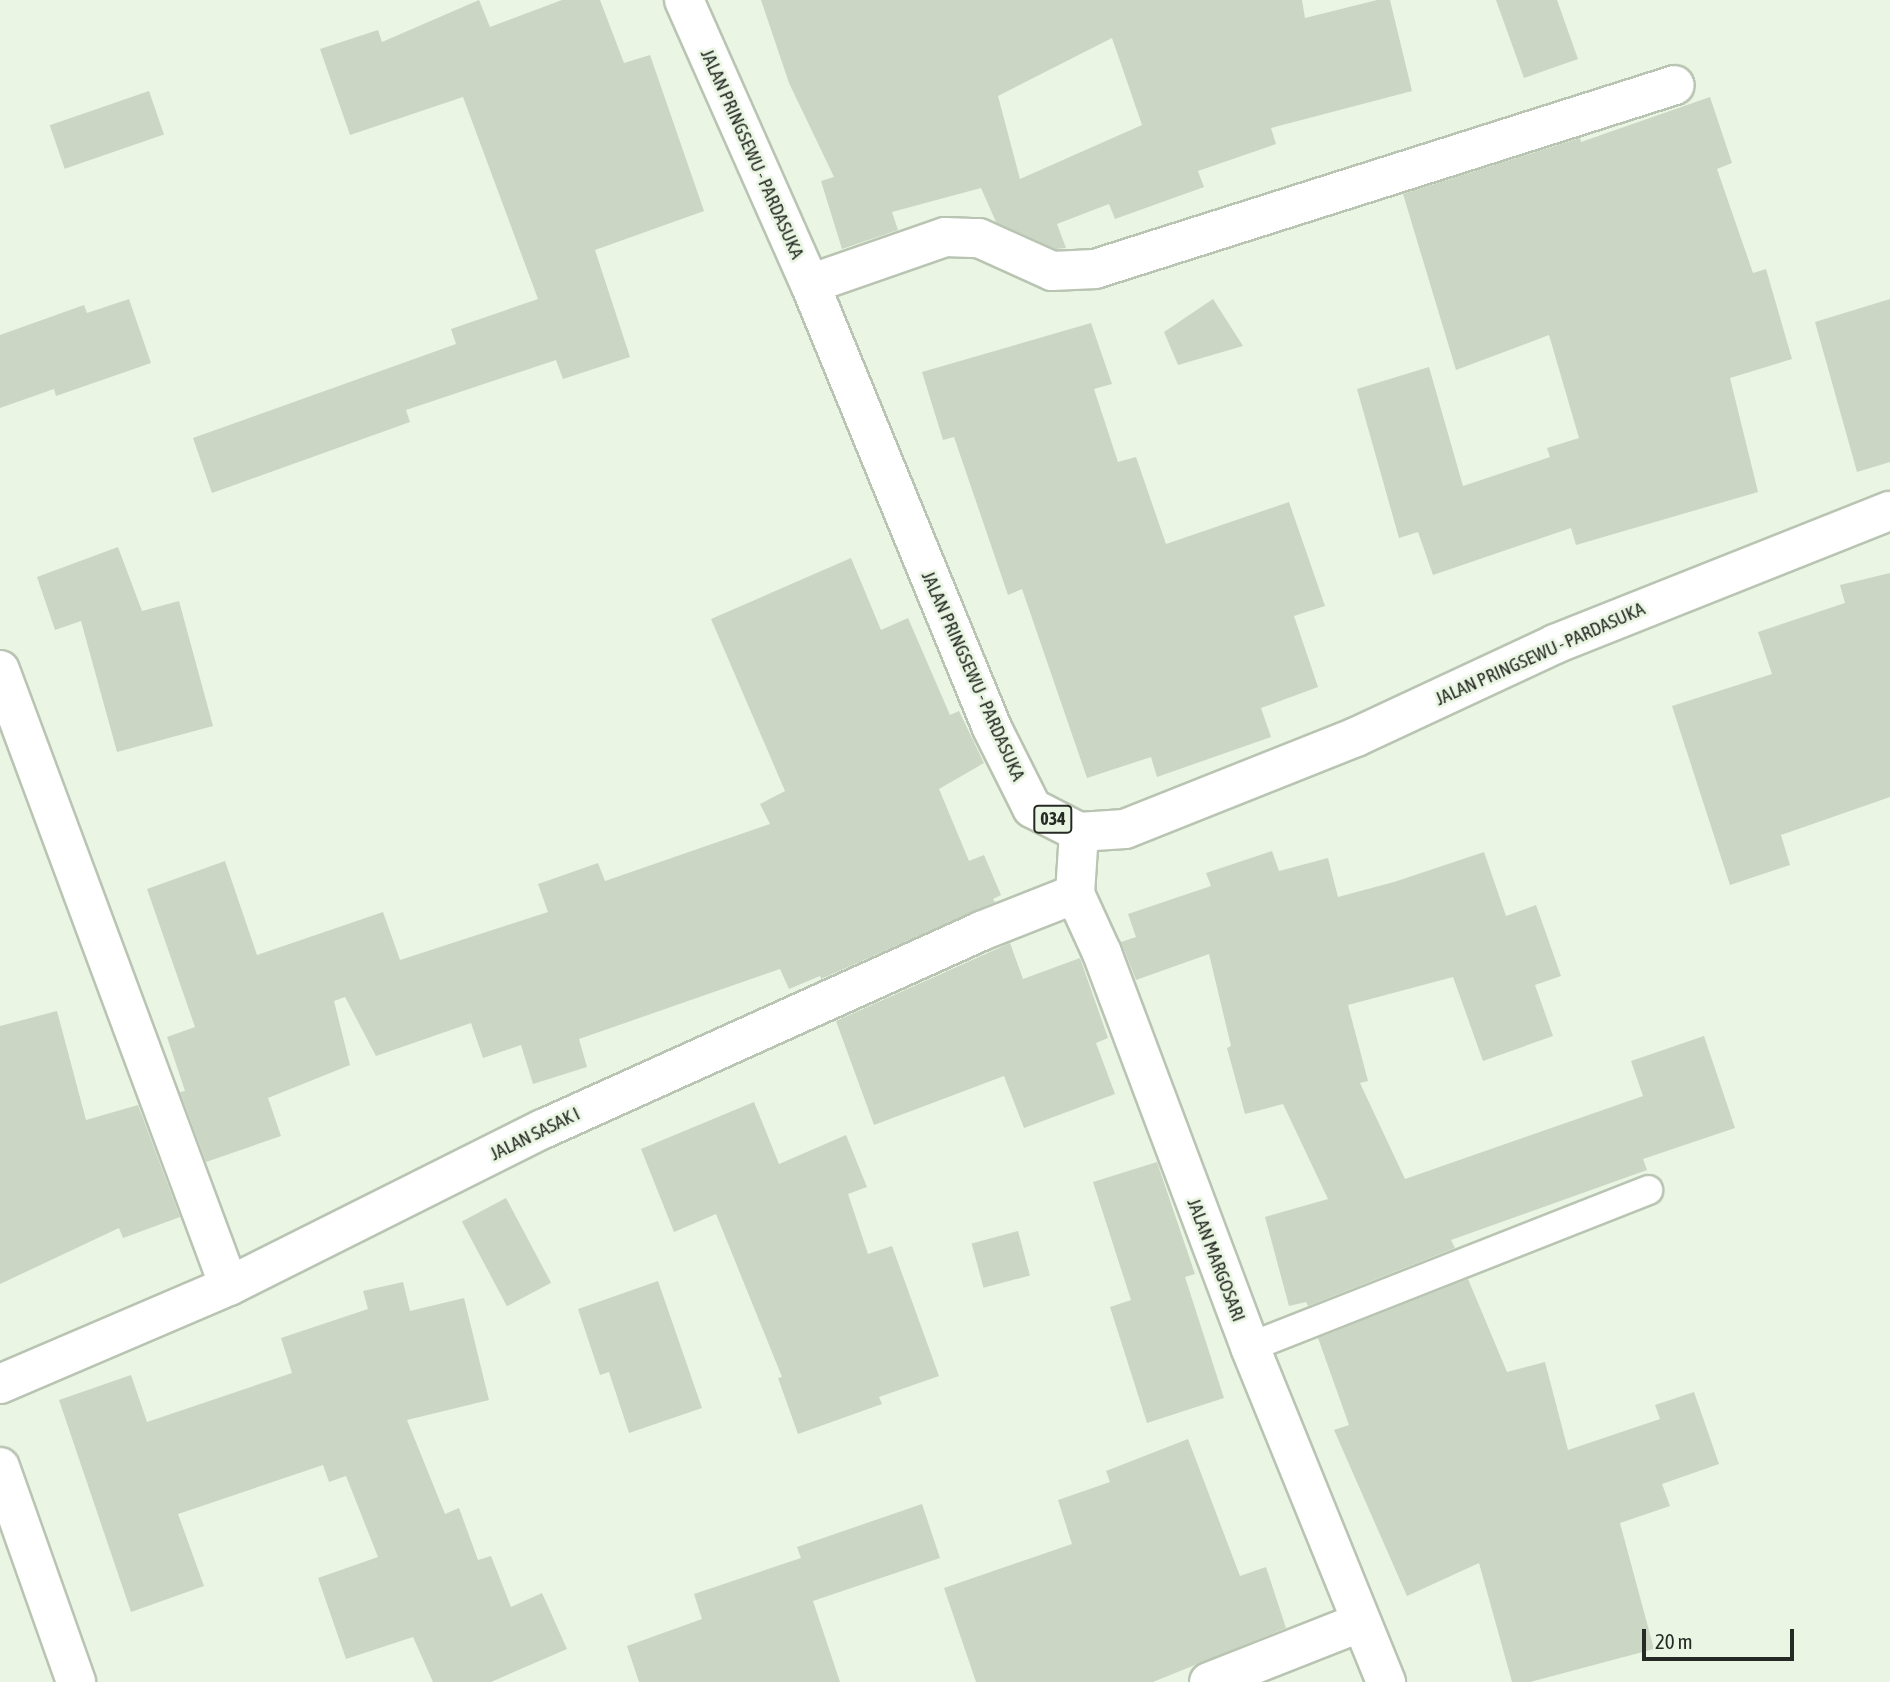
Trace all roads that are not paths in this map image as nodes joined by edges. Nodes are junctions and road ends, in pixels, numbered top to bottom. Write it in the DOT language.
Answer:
graph roads {
  1 [pos="684,0"];
  2 [pos="1675,85"];
  3 [pos="810,284"];
  4 [pos="1890,511"];
  5 [pos="0,670"];
  6 [pos="1079,832"];
  7 [pos="1075,894"];
  8 [pos="1648,1190"];
  9 [pos="229,1286"];
  10 [pos="1250,1347"];
  11 [pos="0,1384"];
  12 [pos="0,1467"];
  13 [pos="1361,1622"];
  14 [pos="76,1682"];
  15 [pos="1209,1682"];
  16 [pos="1386,1682"];
  1 -- 3 [label="street, JALAN PRINGSEWU - PARDASUKA / 034"];
  2 -- 3 [label="street"];
  3 -- 6 [label="street, JALAN PRINGSEWU - PARDASUKA / 034"];
  4 -- 6 [label="street, JALAN PRINGSEWU - PARDASUKA / 034"];
  5 -- 9 [label="street"];
  6 -- 7 [label="street, JALAN MARGOSARI"];
  7 -- 9 [label="street, JALAN SASAK I"];
  7 -- 10 [label="street, JALAN MARGOSARI"];
  8 -- 10 [label="lane"];
  9 -- 11 [label="street, JALAN SASAK I"];
  10 -- 13 [label="street, JALAN MARGOSARI"];
  12 -- 14 [label="street"];
  13 -- 15 [label="street"];
  13 -- 16 [label="street, JALAN MARGOSARI"];
}
